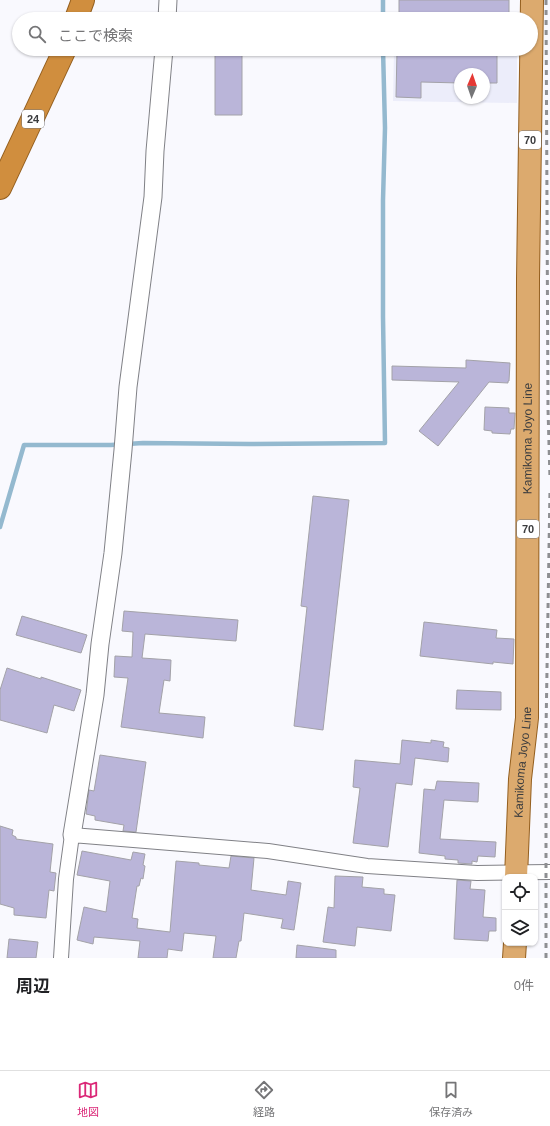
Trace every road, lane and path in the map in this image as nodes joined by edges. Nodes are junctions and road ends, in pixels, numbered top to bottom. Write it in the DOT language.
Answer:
graph roads {
  1 [pos="83,0"];
  2 [pos="168,0"];
  3 [pos="532,0"];
  4 [pos="79,12"];
  5 [pos="167,12"];
  6 [pos="532,12"];
  7 [pos="62,56"];
  8 [pos="163,56"];
  9 [pos="531,56"];
  10 [pos="0,188"];
  11 [pos="72,835"];
  12 [pos="550,872"];
  13 [pos="502,874"];
  14 [pos="516,874"];
  15 [pos="527,874"];
  16 [pos="515,946"];
  17 [pos="61,958"];
  18 [pos="514,958"];
  1 -- 4 [label="highway"];
  2 -- 5 [label="street"];
  3 -- 6 [label="main road, Kamikoma Joyo Line / 70"];
  7 -- 10 [label="highway, 24"];
  8 -- 11 [label="street"];
  9 -- 14 [label="main road, Kamikoma Joyo Line / 70"];
  11 -- 13 [label="street"];
  11 -- 17 [label="street"];
  12 -- 15 [label="street"];
  16 -- 18 [label="main road"];
}
